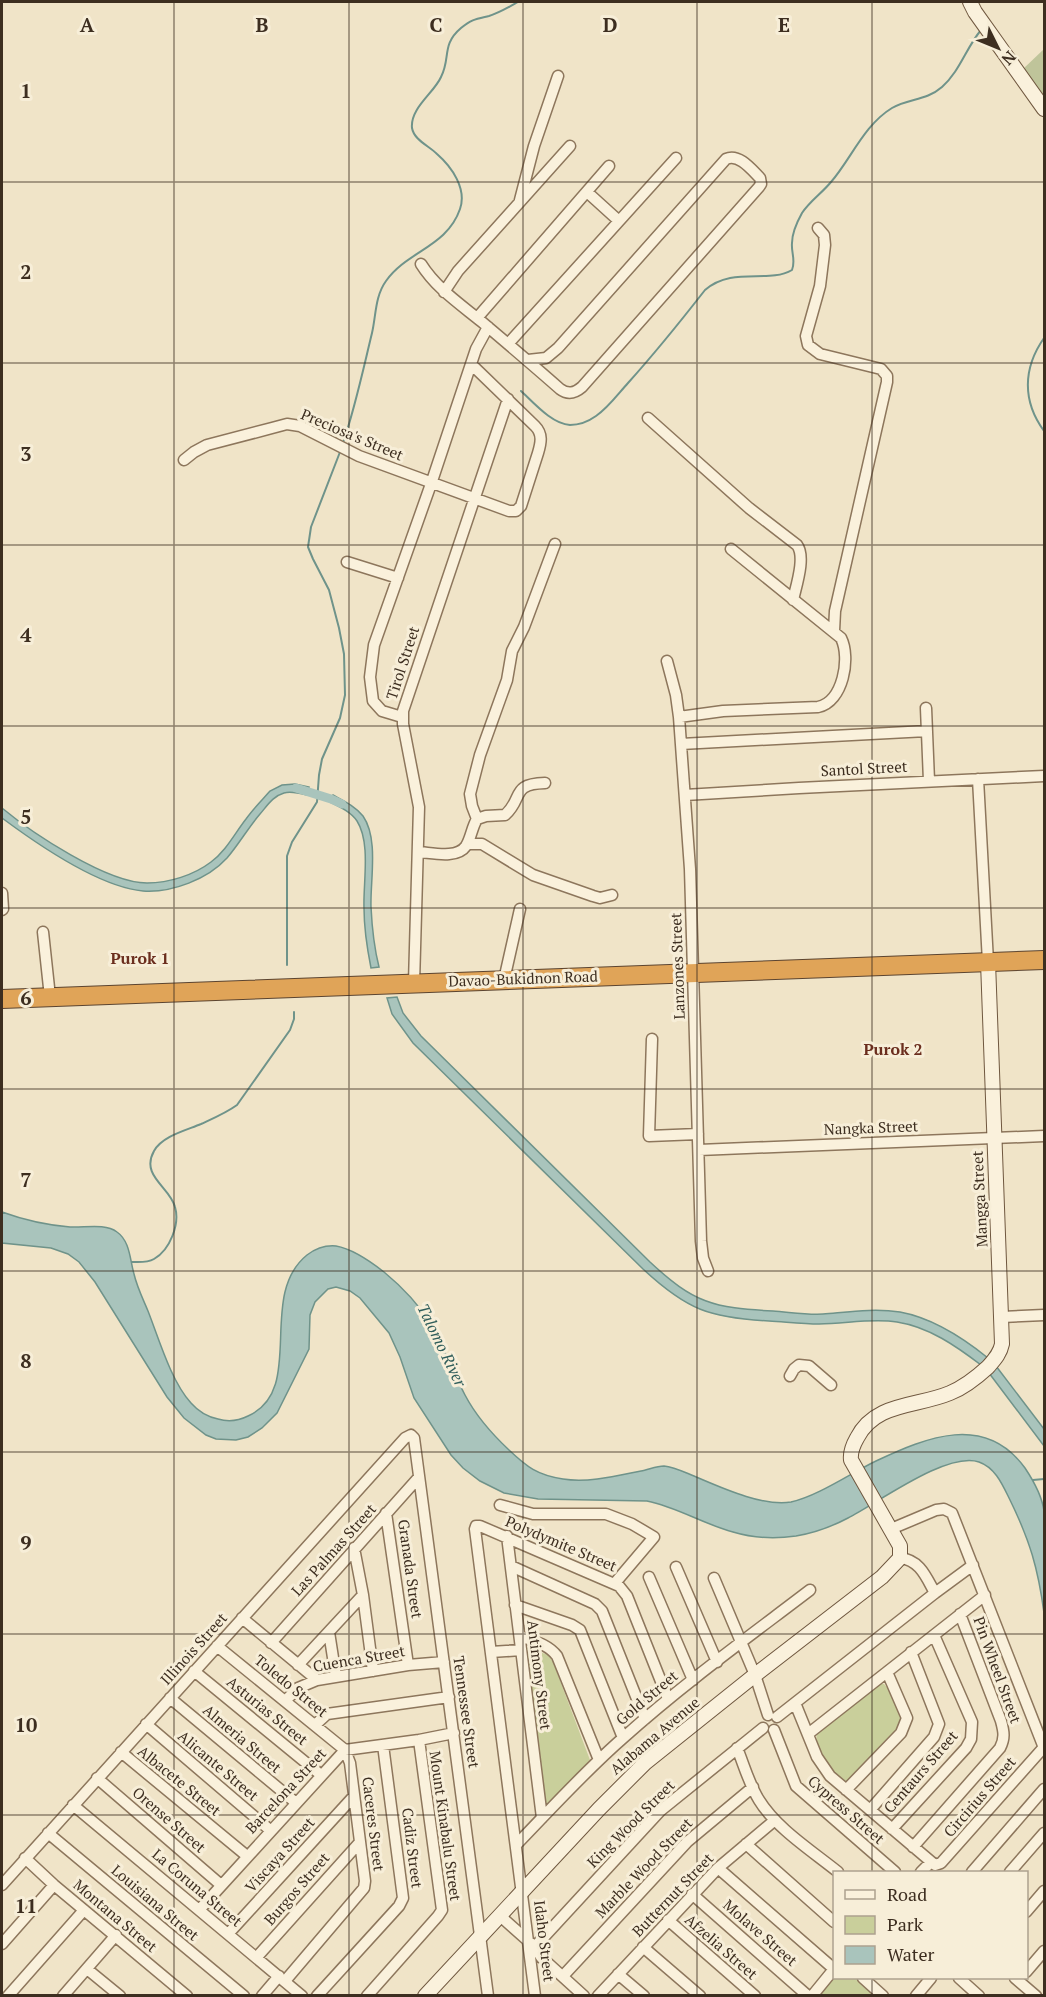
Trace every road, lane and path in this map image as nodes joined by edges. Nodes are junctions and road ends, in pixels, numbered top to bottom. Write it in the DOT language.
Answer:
graph roads {
  1 [pos="970,2"];
  2 [pos="558,76"];
  3 [pos="1044,109"];
  4 [pos="570,146"];
  5 [pos="676,158"];
  6 [pos="609,166"];
  7 [pos="587,192"];
  8 [pos="520,201"];
  9 [pos="619,221"];
  10 [pos="818,228"];
  11 [pos="421,264"];
  12 [pos="444,292"];
  13 [pos="477,318"];
  14 [pos="488,327"];
  15 [pos="508,344"];
  16 [pos="528,360"];
  17 [pos="471,364"];
  18 [pos="508,399"];
  19 [pos="648,418"];
  20 [pos="184,460"];
  21 [pos="431,484"];
  22 [pos="474,499"];
  23 [pos="555,544"];
  24 [pos="731,549"];
  25 [pos="346,562"];
  26 [pos="398,578"];
  27 [pos="793,600"];
  28 [pos="834,631"];
  29 [pos="667,661"];
  30 [pos="926,708"];
  31 [pos="402,717"];
  32 [pos="678,717"];
  33 [pos="927,732"];
  34 [pos="681,744"];
  35 [pos="1044,776"];
  36 [pos="978,779"];
  37 [pos="929,781"];
  38 [pos="545,783"];
  39 [pos="685,795"];
  40 [pos="477,819"];
  41 [pos="468,844"];
  42 [pos="419,852"];
  43 [pos="2,893"];
  44 [pos="612,895"];
  45 [pos="520,909"];
  46 [pos="2,910"];
  47 [pos="43,932"];
  48 [pos="1044,960"];
  49 [pos="988,962"];
  50 [pos="693,973"];
  51 [pos="504,980"];
  52 [pos="414,983"];
  53 [pos="50,997"];
  54 [pos="2,999"];
  55 [pos="652,1039"];
  56 [pos="698,1134"];
  57 [pos="1044,1136"];
  58 [pos="993,1138"];
  59 [pos="699,1150"];
  60 [pos="708,1270"];
  61 [pos="1044,1315"];
  62 [pos="1002,1317"];
  63 [pos="790,1376"];
  64 [pos="831,1385"];
  65 [pos="411,1435"];
  66 [pos="419,1477"];
  67 [pos="500,1505"];
  68 [pos="386,1513"];
  69 [pos="888,1524"];
  70 [pos="477,1526"];
  71 [pos="507,1536"];
  72 [pos="354,1548"];
  73 [pos="900,1557"];
  74 [pos="973,1565"];
  75 [pos="510,1566"];
  76 [pos="676,1567"];
  77 [pos="649,1577"];
  78 [pos="714,1578"];
  79 [pos="615,1583"];
  80 [pos="810,1590"];
  81 [pos="935,1593"];
  82 [pos="363,1595"];
  83 [pos="985,1595"];
  84 [pos="515,1605"];
  85 [pos="960,1614"];
  86 [pos="242,1618"];
  87 [pos="329,1632"];
  88 [pos="934,1635"];
  89 [pos="520,1636"];
  90 [pos="271,1643"];
  91 [pos="741,1643"];
  92 [pos="217,1646"];
  93 [pos="521,1650"];
  94 [pos="491,1652"];
  95 [pos="911,1652"];
  96 [pos="444,1662"];
  97 [pos="717,1662"];
  98 [pos="298,1665"];
  99 [pos="408,1665"];
  100 [pos="194,1671"];
  101 [pos="373,1671"];
  102 [pos="887,1672"];
  103 [pos="755,1674"];
  104 [pos="336,1677"];
  105 [pos="317,1680"];
  106 [pos="693,1680"];
  107 [pos="449,1697"];
  108 [pos="170,1698"];
  109 [pos="668,1699"];
  110 [pos="285,1701"];
  111 [pos="795,1703"];
  112 [pos="772,1716"];
  113 [pos="645,1719"];
  114 [pos="146,1724"];
  115 [pos="315,1725"];
  116 [pos="769,1729"];
  117 [pos="454,1732"];
  118 [pos="808,1734"];
  119 [pos="623,1738"];
  120 [pos="418,1740"];
  121 [pos="383,1744"];
  122 [pos="1044,1747"];
  123 [pos="737,1748"];
  124 [pos="345,1750"];
  125 [pos="121,1752"];
  126 [pos="598,1760"];
  127 [pos="321,1775"];
  128 [pos="97,1778"];
  129 [pos="753,1787"];
  130 [pos="1044,1789"];
  131 [pos="846,1790"];
  132 [pos="354,1796"];
  133 [pos="295,1802"];
  134 [pos="73,1805"];
  135 [pos="870,1810"];
  136 [pos="542,1818"];
  137 [pos="775,1820"];
  138 [pos="892,1829"];
  139 [pos="270,1830"];
  140 [pos="48,1833"];
  141 [pos="1044,1833"];
  142 [pos="360,1842"];
  143 [pos="747,1844"];
  144 [pos="516,1845"];
  145 [pos="913,1847"];
  146 [pos="247,1856"];
  147 [pos="25,1858"];
  148 [pos="934,1864"];
  149 [pos="718,1868"];
  150 [pos="837,1871"];
  151 [pos="894,1871"];
  152 [pos="923,1871"];
  153 [pos="973,1871"];
  154 [pos="1011,1871"];
  155 [pos="2,1885"];
  156 [pos="54,1885"];
  157 [pos="221,1885"];
  158 [pos="522,1890"];
  159 [pos="1044,1891"];
  160 [pos="692,1894"];
  161 [pos="200,1909"];
  162 [pos="84,1910"];
  163 [pos="1028,1910"];
  164 [pos="496,1917"];
  165 [pos="668,1920"];
  166 [pos="833,1921"];
  167 [pos="228,1934"];
  168 [pos="116,1935"];
  169 [pos="480,1935"];
  170 [pos="2,1944"];
  171 [pos="531,1947"];
  172 [pos="643,1947"];
  173 [pos="1044,1951"];
  174 [pos="257,1957"];
  175 [pos="833,1968"];
  176 [pos="87,1969"];
  177 [pos="833,1970"];
  178 [pos="1028,1970"];
  179 [pos="618,1974"];
  180 [pos="563,1976"];
  181 [pos="282,1979"];
  182 [pos="865,1979"];
  183 [pos="880,1979"];
  184 [pos="930,1979"];
  185 [pos="961,1979"];
  186 [pos="1019,1979"];
  187 [pos="874,1987"];
  188 [pos="576,1991"];
  189 [pos="487,1994"];
  190 [pos="8,1995"];
  191 [pos="63,1995"];
  192 [pos="120,1995"];
  193 [pos="187,1995"];
  194 [pos="244,1995"];
  195 [pos="262,1995"];
  196 [pos="302,1995"];
  197 [pos="318,1995"];
  198 [pos="367,1995"];
  199 [pos="425,1995"];
  200 [pos="535,1995"];
  201 [pos="584,1995"];
  202 [pos="598,1995"];
  203 [pos="644,1995"];
  204 [pos="700,1995"];
  205 [pos="755,1995"];
  206 [pos="810,1995"];
  207 [pos="884,1995"];
  208 [pos="918,1995"];
  209 [pos="979,1995"];
  210 [pos="1036,1995"];
  1 -- 3 [label="street"];
  2 -- 8 [label="street"];
  4 -- 8 [label="street"];
  5 -- 9 [label="street"];
  6 -- 7 [label="street"];
  7 -- 9 [label="street"];
  7 -- 13 [label="street"];
  8 -- 12 [label="street"];
  9 -- 15 [label="street"];
  10 -- 28 [label="street"];
  11 -- 12 [label="street"];
  12 -- 13 [label="street"];
  13 -- 14 [label="street"];
  14 -- 15 [label="street"];
  14 -- 17 [label="street"];
  15 -- 16 [label="street"];
  16 -- 16 [label="street"];
  17 -- 18 [label="street"];
  17 -- 21 [label="street"];
  18 -- 22 [label="street, Tirol Street"];
  18 -- 22 [label="street, Preciosa's Street"];
  19 -- 27 [label="street"];
  20 -- 21 [label="street, Preciosa's Street"];
  21 -- 22 [label="street, Preciosa's Street"];
  21 -- 26 [label="street"];
  22 -- 31 [label="street, Tirol Street"];
  23 -- 40 [label="street"];
  24 -- 27 [label="street"];
  25 -- 26 [label="street"];
  26 -- 31 [label="street"];
  27 -- 28 [label="street"];
  28 -- 32 [label="street"];
  29 -- 32 [label="street, Lanzones Street"];
  30 -- 33 [label="street"];
  31 -- 42 [label="street, Tirol Street"];
  32 -- 34 [label="street, Lanzones Street"];
  33 -- 34 [label="street"];
  33 -- 37 [label="street"];
  34 -- 39 [label="street, Lanzones Street"];
  35 -- 36 [label="street, Santol Street"];
  36 -- 37 [label="street, Santol Street"];
  36 -- 49 [label="street, Mangga Street"];
  37 -- 39 [label="street, Santol Street"];
  38 -- 40 [label="street"];
  39 -- 50 [label="street, Lanzones Street"];
  40 -- 41 [label="street"];
  41 -- 42 [label="street"];
  41 -- 44 [label="street"];
  42 -- 52 [label="street, Tirol Street"];
  43 -- 46 [label="street"];
  45 -- 51 [label="street"];
  47 -- 53 [label="street"];
  48 -- 49 [label="highway, Davao-Bukidnon Road"];
  49 -- 50 [label="highway, Davao-Bukidnon Road"];
  49 -- 58 [label="street, Mangga Street"];
  50 -- 51 [label="highway, Davao-Bukidnon Road"];
  50 -- 56 [label="street, Lanzones Street"];
  51 -- 52 [label="highway, Davao-Bukidnon Road"];
  52 -- 53 [label="highway, Davao-Bukidnon Road"];
  53 -- 54 [label="highway, Davao-Bukidnon Road"];
  55 -- 56 [label="street"];
  56 -- 59 [label="street, Lanzones Street"];
  57 -- 58 [label="street, Nangka Street"];
  58 -- 59 [label="street, Nangka Street"];
  58 -- 62 [label="street, Mangga Street"];
  59 -- 60 [label="street, Lanzones Street"];
  61 -- 62 [label="street"];
  62 -- 69 [label="street, Mangga Street"];
  63 -- 64 [label="street"];
  65 -- 66 [label="street, Tennessee Street"];
  65 -- 86 [label="street, Illinois Street"];
  66 -- 68 [label="street, Las Palmas Street"];
  66 -- 96 [label="street, Tennessee Street"];
  67 -- 79 [label="street"];
  68 -- 72 [label="street, Las Palmas Street"];
  68 -- 99 [label="street, Granada Street"];
  69 -- 73 [label="street"];
  69 -- 74 [label="street"];
  70 -- 71 [label="street, Polydymite Street"];
  70 -- 94 [label="street, Idaho Street"];
  71 -- 75 [label="street, Antimony Street"];
  71 -- 79 [label="street, Polydymite Street"];
  72 -- 82 [label="street"];
  72 -- 90 [label="street, Las Palmas Street"];
  73 -- 81 [label="street"];
  73 -- 103 [label="street, Alabama Avenue"];
  74 -- 81 [label="street"];
  74 -- 83 [label="street"];
  75 -- 84 [label="street, Antimony Street"];
  75 -- 113 [label="street"];
  76 -- 97 [label="street"];
  77 -- 106 [label="street"];
  78 -- 91 [label="street"];
  79 -- 109 [label="street, Polydymite Street"];
  80 -- 91 [label="street, Gold Street"];
  81 -- 111 [label="street"];
  82 -- 87 [label="street"];
  82 -- 101 [label="street"];
  83 -- 85 [label="street"];
  83 -- 122 [label="street"];
  84 -- 89 [label="street, Antimony Street"];
  84 -- 119 [label="street"];
  85 -- 88 [label="street"];
  85 -- 145 [label="street, Pin Wheel Street"];
  86 -- 90 [label="street"];
  86 -- 92 [label="street, Illinois Street"];
  87 -- 98 [label="street"];
  87 -- 104 [label="street"];
  88 -- 95 [label="street"];
  88 -- 138 [label="street, Centaurs Street"];
  89 -- 93 [label="street, Antimony Street"];
  89 -- 126 [label="street"];
  90 -- 98 [label="street"];
  91 -- 97 [label="street, Gold Street"];
  91 -- 103 [label="street"];
  92 -- 100 [label="street, Illinois Street"];
  92 -- 110 [label="street, Toledo Street"];
  93 -- 94 [label="street"];
  93 -- 136 [label="street, Antimony Street"];
  94 -- 144 [label="street, Idaho Street"];
  95 -- 102 [label="street"];
  95 -- 135 [label="street"];
  96 -- 99 [label="street, Cuenca Street"];
  96 -- 107 [label="street, Tennessee Street"];
  97 -- 106 [label="street, Gold Street"];
  98 -- 105 [label="street"];
  99 -- 101 [label="street, Cuenca Street"];
  100 -- 108 [label="street, Illinois Street"];
  100 -- 127 [label="street, Asturias Street"];
  101 -- 104 [label="street, Cuenca Street"];
  102 -- 118 [label="street"];
  102 -- 131 [label="street"];
  103 -- 112 [label="street"];
  103 -- 158 [label="street, Alabama Avenue"];
  104 -- 105 [label="street, Cuenca Street"];
  105 -- 110 [label="street, Cuenca Street"];
  106 -- 109 [label="street, Gold Street"];
  107 -- 115 [label="street"];
  107 -- 117 [label="street, Tennessee Street"];
  108 -- 114 [label="street, Illinois Street"];
  108 -- 133 [label="street, Almeria Street"];
  109 -- 113 [label="street, Gold Street"];
  110 -- 115 [label="street, Toledo Street"];
  111 -- 112 [label="street"];
  111 -- 118 [label="street"];
  112 -- 116 [label="street"];
  113 -- 119 [label="street, Gold Street"];
  114 -- 125 [label="street, Illinois Street"];
  114 -- 139 [label="street, Alicante Street"];
  115 -- 124 [label="street, Toledo Street"];
  116 -- 123 [label="street, King Wood Street"];
  116 -- 151 [label="street, Cypress Street"];
  117 -- 120 [label="street, Barcelona Street"];
  117 -- 169 [label="street, Tennessee Street"];
  118 -- 131 [label="street"];
  119 -- 126 [label="street, Gold Street"];
  120 -- 121 [label="street, Barcelona Street"];
  120 -- 198 [label="street, Mount Kinabalu Street"];
  121 -- 124 [label="street, Barcelona Street"];
  121 -- 197 [label="street, Cadiz Street"];
  122 -- 148 [label="street, Circirius Street"];
  123 -- 129 [label="street"];
  123 -- 171 [label="street, King Wood Street"];
  124 -- 127 [label="street, Barcelona Street"];
  124 -- 132 [label="street, Caceres Street"];
  125 -- 128 [label="street, Illinois Street"];
  125 -- 146 [label="street, Albacete Street"];
  126 -- 136 [label="street, Gold Street"];
  127 -- 133 [label="street, Barcelona Street"];
  128 -- 134 [label="street, Illinois Street"];
  128 -- 157 [label="street, Orense Street"];
  129 -- 137 [label="street"];
  129 -- 180 [label="street, Marble Wood Street"];
  130 -- 153 [label="street"];
  131 -- 135 [label="street"];
  132 -- 142 [label="street, Caceres Street"];
  132 -- 167 [label="street, Viscaya Street"];
  133 -- 139 [label="street, Barcelona Street"];
  134 -- 140 [label="street, Illinois Street"];
  134 -- 161 [label="street, La Coruna Street"];
  135 -- 138 [label="street"];
  136 -- 144 [label="street, Gold Street"];
  137 -- 143 [label="street, Butternut Street"];
  137 -- 150 [label="street"];
  138 -- 145 [label="street"];
  139 -- 146 [label="street, Barcelona Street"];
  140 -- 147 [label="street, Illinois Street"];
  140 -- 194 [label="street, Louisiana Street"];
  141 -- 154 [label="street"];
  142 -- 174 [label="street, Burgos Street"];
  142 -- 181 [label="street, Caceres Street"];
  143 -- 149 [label="street, Butternut Street"];
  143 -- 166 [label="street"];
  144 -- 158 [label="street, Idaho Street"];
  145 -- 148 [label="street"];
  146 -- 157 [label="street, Barcelona Street"];
  147 -- 155 [label="street, Illinois Street"];
  147 -- 156 [label="street, Montana Street"];
  148 -- 152 [label="street, Circirius Street"];
  149 -- 160 [label="street, Butternut Street"];
  149 -- 175 [label="street"];
  156 -- 162 [label="street, Montana Street"];
  156 -- 170 [label="street"];
  157 -- 161 [label="street, Barcelona Street"];
  158 -- 164 [label="street, Alabama Avenue"];
  158 -- 171 [label="street, Idaho Street"];
  159 -- 163 [label="street"];
  160 -- 165 [label="street, Butternut Street"];
  160 -- 206 [label="street, Molave Street"];
  161 -- 167 [label="street, La Coruna Street"];
  162 -- 168 [label="street, Montana Street"];
  162 -- 190 [label="street"];
  164 -- 169 [label="street, Alabama Avenue"];
  164 -- 171 [label="street"];
  165 -- 172 [label="street, Butternut Street"];
  165 -- 205 [label="street, Afzelia Street"];
  167 -- 174 [label="street, La Coruna Street"];
  168 -- 176 [label="street"];
  168 -- 193 [label="street, Montana Street"];
  169 -- 189 [label="street, Tennessee Street"];
  169 -- 199 [label="street, Alabama Avenue"];
  171 -- 180 [label="street"];
  171 -- 200 [label="street, Idaho Street"];
  172 -- 179 [label="street, Butternut Street"];
  172 -- 204 [label="street"];
  173 -- 178 [label="street"];
  174 -- 181 [label="street, La Coruna Street"];
  176 -- 191 [label="street"];
  176 -- 192 [label="street"];
  177 -- 206 [label="street"];
  179 -- 202 [label="street, Butternut Street"];
  179 -- 203 [label="street"];
  180 -- 188 [label="street"];
  181 -- 195 [label="street, Caceres Street"];
  181 -- 196 [label="street, La Coruna Street"];
  182 -- 187 [label="street"];
  183 -- 187 [label="street"];
  184 -- 208 [label="street"];
  185 -- 209 [label="street"];
  186 -- 210 [label="street"];
  187 -- 207 [label="street"];
  188 -- 201 [label="street"];
}
